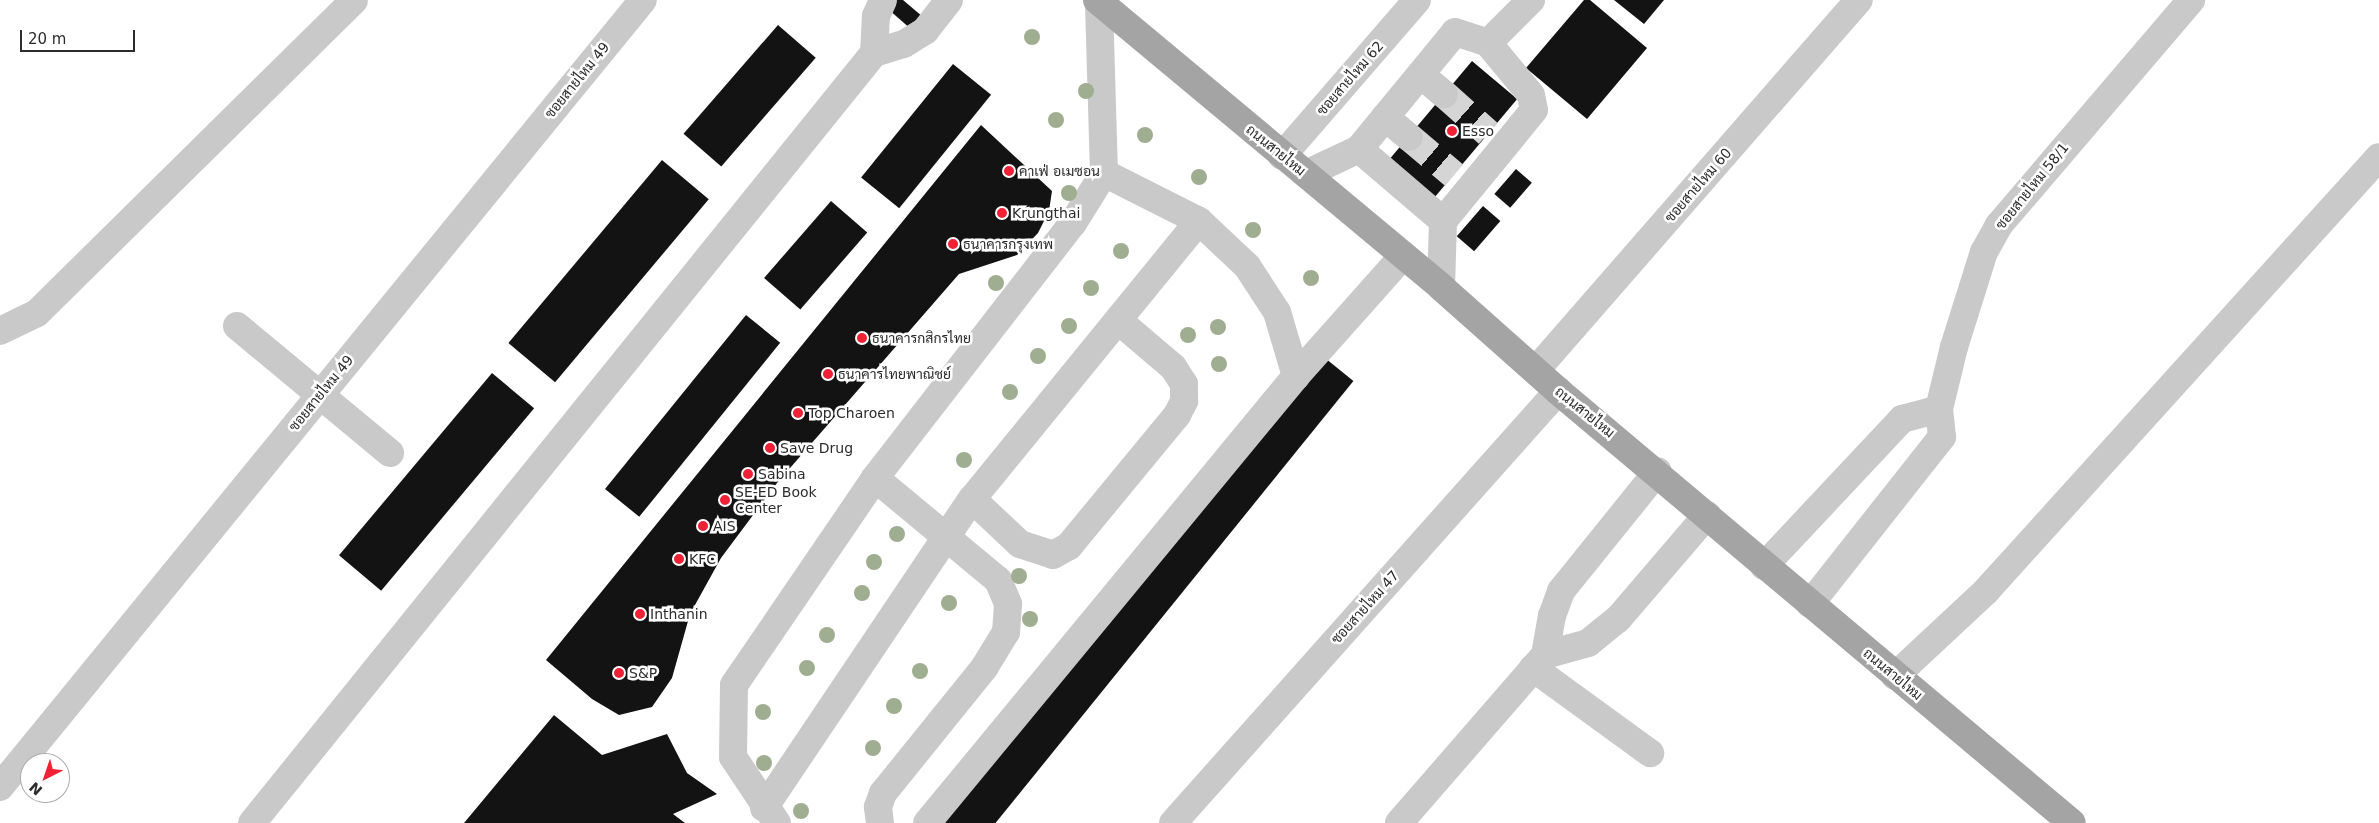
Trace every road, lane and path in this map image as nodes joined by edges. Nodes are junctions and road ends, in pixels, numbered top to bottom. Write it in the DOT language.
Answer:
graph roads {
  1 [pos="354,0"];
  2 [pos="643,0"];
  3 [pos="883,0"];
  4 [pos="948,0"];
  5 [pos="1098,0"];
  6 [pos="1417,0"];
  7 [pos="1532,0"];
  8 [pos="1859,0"];
  9 [pos="2191,0"];
  10 [pos="1488,43"];
  11 [pos="874,53"];
  12 [pos="1421,75"];
  13 [pos="1444,94"];
  14 [pos="1386,117"];
  15 [pos="1409,137"];
  16 [pos="1359,149"];
  17 [pos="1282,156"];
  18 [pos="2379,157"];
  19 [pos="1104,173"];
  20 [pos="1306,174"];
  21 [pos="1199,221"];
  22 [pos="1442,221"];
  23 [pos="1403,256"];
  24 [pos="1442,286"];
  25 [pos="1119,321"];
  26 [pos="237,326"];
  27 [pos="0,332"];
  28 [pos="1536,370"];
  29 [pos="1296,376"];
  30 [pos="1558,391"];
  31 [pos="321,393"];
  32 [pos="1939,409"];
  33 [pos="390,453"];
  34 [pos="1658,471"];
  35 [pos="875,478"];
  36 [pos="972,498"];
  37 [pos="1707,515"];
  38 [pos="944,538"];
  39 [pos="1764,566"];
  40 [pos="1810,604"];
  41 [pos="1539,661"];
  42 [pos="1895,676"];
  43 [pos="1650,752"];
  44 [pos="0,787"];
  45 [pos="771,816"];
  46 [pos="252,823"];
  47 [pos="880,823"];
  48 [pos="927,823"];
  49 [pos="1172,823"];
  50 [pos="1399,823"];
  51 [pos="2072,823"];
  1 -- 27 [label="street"];
  2 -- 31 [label="street, ซอยสายไหม 49"];
  3 -- 11 [label="street"];
  4 -- 11 [label="street"];
  5 -- 17 [label="main road, ถนนสายไหม"];
  5 -- 19 [label="street"];
  6 -- 17 [label="street, ซอยสายไหม 62"];
  7 -- 10 [label="street"];
  8 -- 28 [label="street, ซอยสายไหม 60"];
  9 -- 32 [label="street, ซอยสายไหม 58/1"];
  10 -- 12 [label="street"];
  10 -- 22 [label="street"];
  11 -- 46 [label="street"];
  12 -- 13 [label="street"];
  12 -- 14 [label="street"];
  14 -- 15 [label="street"];
  14 -- 16 [label="street"];
  16 -- 20 [label="street"];
  16 -- 22 [label="street"];
  17 -- 20 [label="main road, ถนนสายไหม"];
  18 -- 42 [label="street"];
  19 -- 21 [label="street"];
  19 -- 35 [label="street"];
  20 -- 23 [label="main road, ถนนสายไหม"];
  21 -- 25 [label="street"];
  21 -- 29 [label="street"];
  22 -- 24 [label="street"];
  23 -- 24 [label="main road, ถนนสายไหม"];
  23 -- 29 [label="street"];
  24 -- 28 [label="main road, ถนนสายไหม"];
  25 -- 36 [label="street"];
  25 -- 36 [label="street"];
  26 -- 31 [label="street"];
  28 -- 30 [label="main road, ถนนสายไหม"];
  29 -- 48 [label="street"];
  30 -- 34 [label="main road, ถนนสายไหม"];
  30 -- 49 [label="street, ซอยสายไหม 47"];
  31 -- 33 [label="street"];
  31 -- 44 [label="street, ซอยสายไหม 49"];
  32 -- 39 [label="street"];
  32 -- 40 [label="street"];
  34 -- 37 [label="main road, ถนนสายไหม"];
  34 -- 41 [label="street"];
  35 -- 38 [label="street"];
  35 -- 45 [label="street"];
  36 -- 38 [label="street"];
  37 -- 39 [label="main road, ถนนสายไหม"];
  37 -- 41 [label="street"];
  38 -- 45 [label="street"];
  38 -- 47 [label="street"];
  39 -- 40 [label="main road, ถนนสายไหม"];
  40 -- 42 [label="main road, ถนนสายไหม"];
  41 -- 43 [label="street"];
  41 -- 50 [label="street"];
  42 -- 51 [label="main road, ถนนสายไหม"];
}
